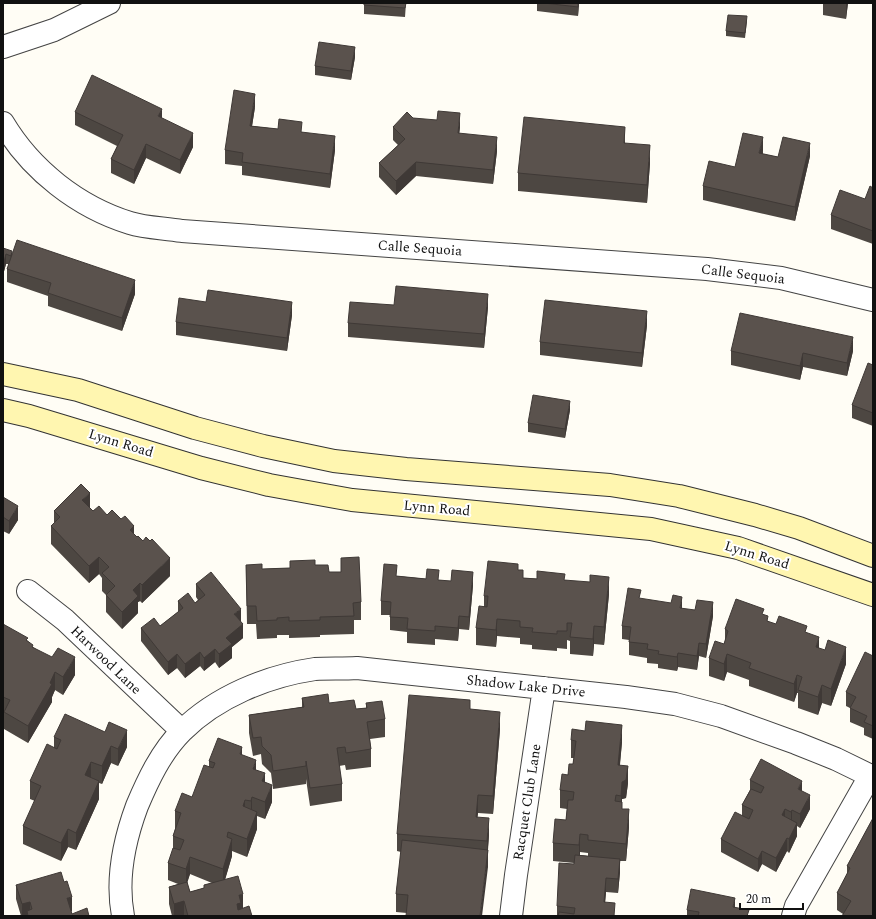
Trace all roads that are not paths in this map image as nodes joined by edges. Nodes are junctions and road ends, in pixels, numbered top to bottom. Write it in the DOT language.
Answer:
graph roads {
  1 [pos="109,3"];
  2 [pos="3,47"];
  3 [pos="3,124"];
  4 [pos="873,300"];
  5 [pos="3,374"];
  6 [pos="3,410"];
  7 [pos="873,556"];
  8 [pos="28,591"];
  9 [pos="873,595"];
  10 [pos="544,688"];
  11 [pos="182,731"];
  12 [pos="872,777"];
  13 [pos="122,916"];
  14 [pos="511,916"];
  15 [pos="793,916"];
  1 -- 2 [label="street"];
  3 -- 4 [label="street, Calle Sequoia"];
  5 -- 7 [label="main road"];
  6 -- 9 [label="main road, Lynn Road"];
  8 -- 11 [label="street, Harwood Lane"];
  10 -- 11 [label="street, Shadow Lake Drive"];
  10 -- 12 [label="street, Shadow Lake Drive"];
  10 -- 14 [label="street, Racquet Club Lane"];
  11 -- 13 [label="street, Shadow Lake Drive"];
  12 -- 15 [label="street"];
}
